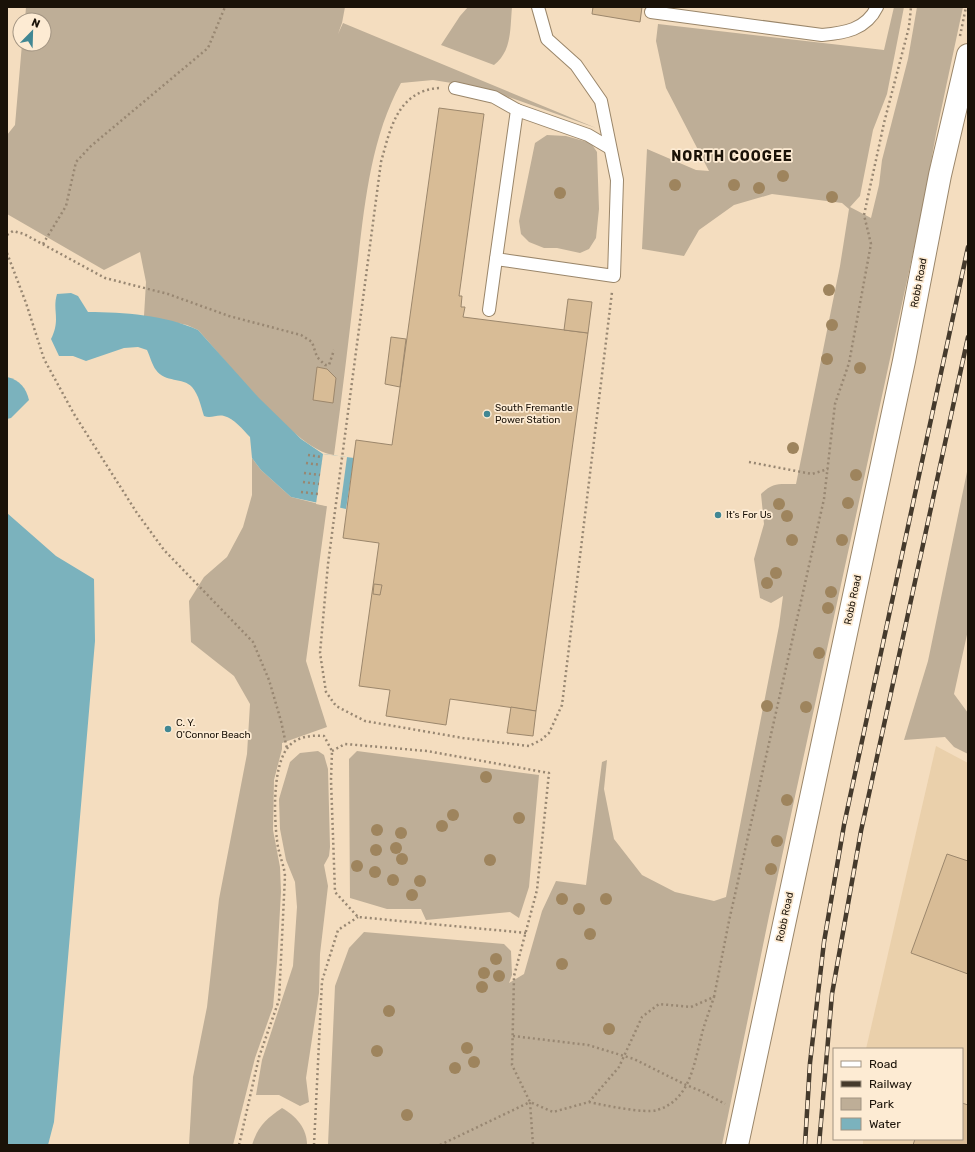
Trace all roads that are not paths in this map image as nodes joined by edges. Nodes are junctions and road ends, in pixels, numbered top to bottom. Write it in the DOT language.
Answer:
graph roads {
  1 [pos="538,7"];
  2 [pos="877,7"];
  3 [pos="651,12"];
  4 [pos="968,55"];
  5 [pos="455,88"];
  6 [pos="517,110"];
  7 [pos="610,148"];
  8 [pos="496,259"];
  9 [pos="489,310"];
  10 [pos="737,1145"];
  1 -- 7 [label="lane"];
  2 -- 3 [label="lane"];
  4 -- 10 [label="street, Robb Road"];
  5 -- 6 [label="lane"];
  6 -- 7 [label="lane"];
  6 -- 8 [label="lane"];
  7 -- 8 [label="lane"];
  8 -- 9 [label="lane"];
}
